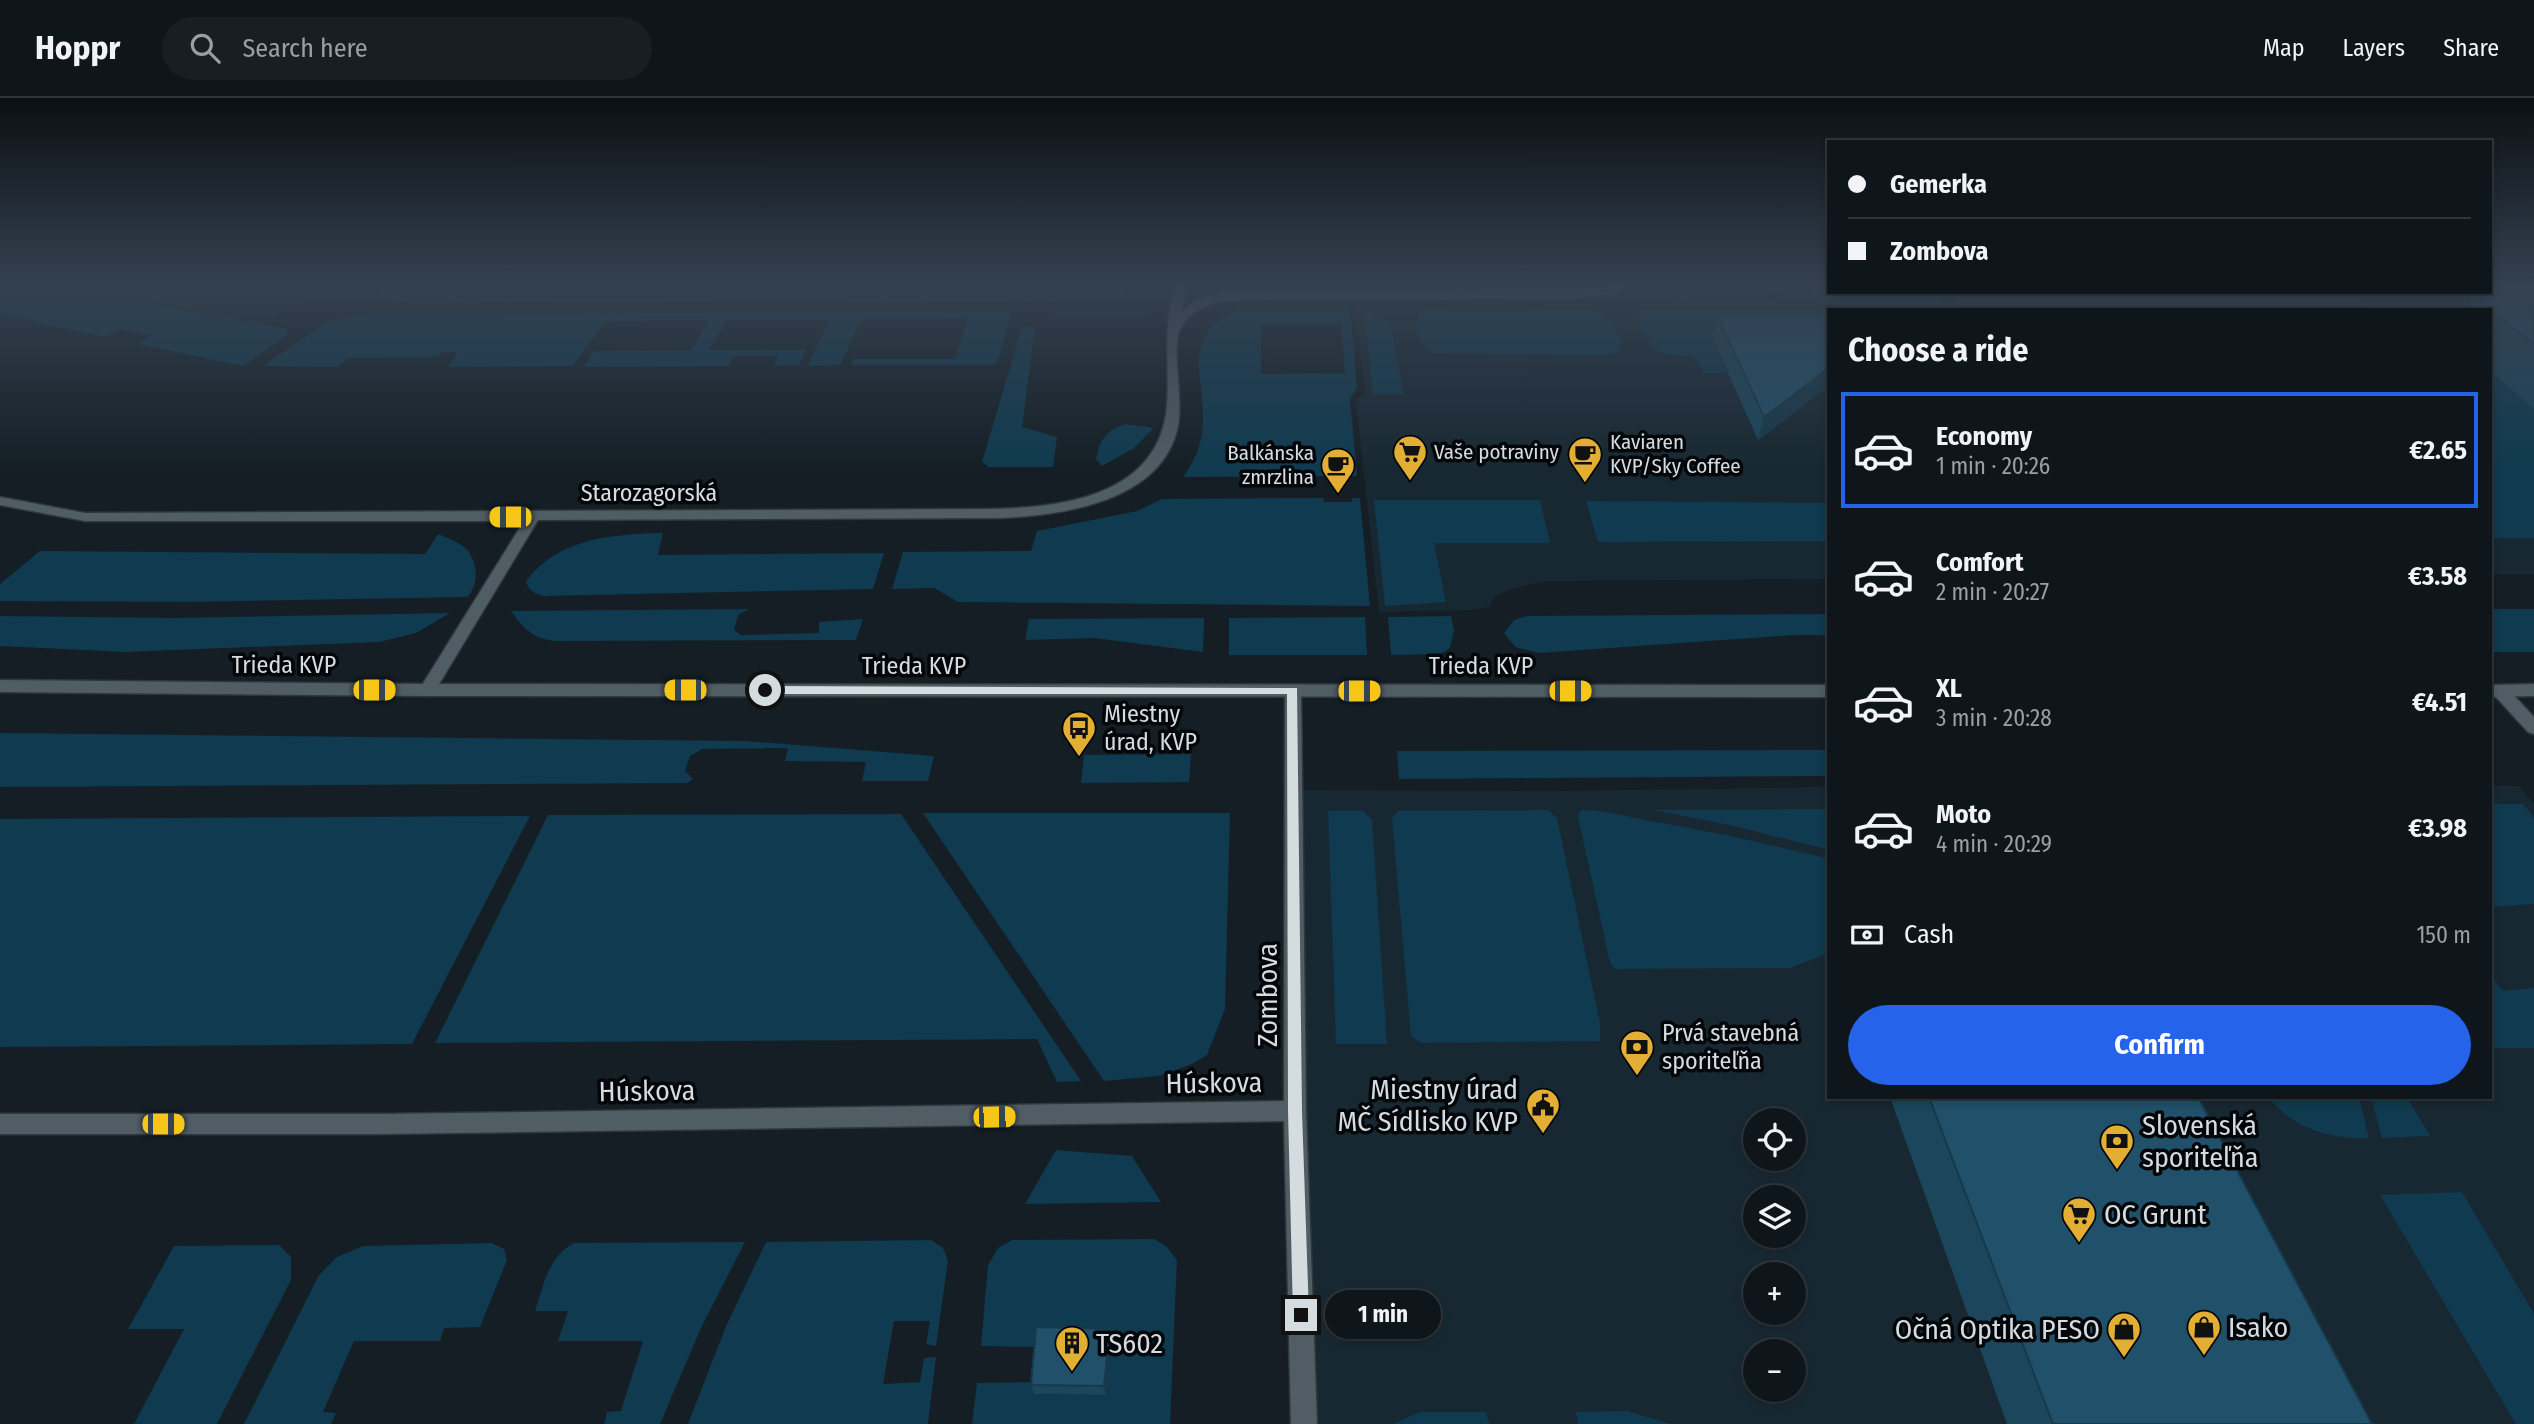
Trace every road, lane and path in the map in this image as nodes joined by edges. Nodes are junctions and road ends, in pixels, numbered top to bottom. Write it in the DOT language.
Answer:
graph roads {
  1 [pos="1173,347"];
  2 [pos="0,501"];
  3 [pos="533,517"];
  4 [pos="0,685"];
  5 [pos="427,690"];
  6 [pos="2534,690"];
  7 [pos="1293,691"];
  8 [pos="1827,691"];
  9 [pos="2495,691"];
  10 [pos="2534,728"];
  11 [pos="1295,1111"];
  12 [pos="0,1124"];
  13 [pos="1304,1424"];
  1 -- 3 [label="street, Starozagorská"];
  2 -- 3 [label="street, Starozagorská"];
  3 -- 5 [label="street"];
  4 -- 5 [label="street, Trieda KVP"];
  5 -- 7 [label="street, Trieda KVP"];
  6 -- 9 [label="street"];
  7 -- 8 [label="street, Trieda KVP"];
  7 -- 11 [label="street, Zombova"];
  9 -- 10 [label="street"];
  11 -- 12 [label="street, Húskova"];
  11 -- 13 [label="street, Zombova"];
}
